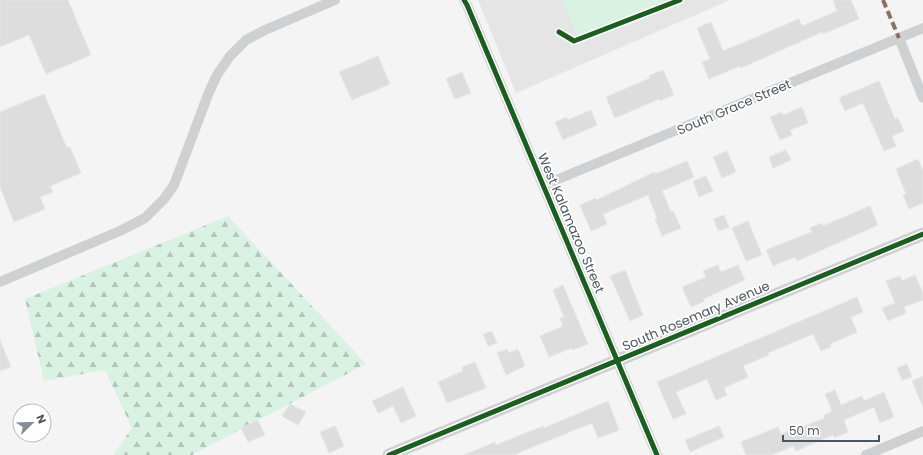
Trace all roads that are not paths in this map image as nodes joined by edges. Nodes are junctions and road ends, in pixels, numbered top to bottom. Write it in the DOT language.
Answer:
graph roads {
  1 [pos="335,0"];
  2 [pos="464,0"];
  3 [pos="923,28"];
  4 [pos="899,38"];
  5 [pos="923,98"];
  6 [pos="544,186"];
  7 [pos="923,234"];
  8 [pos="0,282"];
  9 [pos="617,361"];
  10 [pos="923,431"];
  11 [pos="389,455"];
  12 [pos="657,455"];
  13 [pos="866,455"];
  1 -- 8 [label="street"];
  2 -- 6 [label="street, West Kalamazoo Street"];
  3 -- 4 [label="street, South Grace Street"];
  4 -- 5 [label="street"];
  4 -- 6 [label="street, South Grace Street"];
  6 -- 9 [label="street, West Kalamazoo Street"];
  7 -- 9 [label="street, South Rosemary Avenue"];
  9 -- 11 [label="street, South Rosemary Avenue"];
  9 -- 12 [label="street, West Kalamazoo Street"];
  10 -- 13 [label="street"];
}
